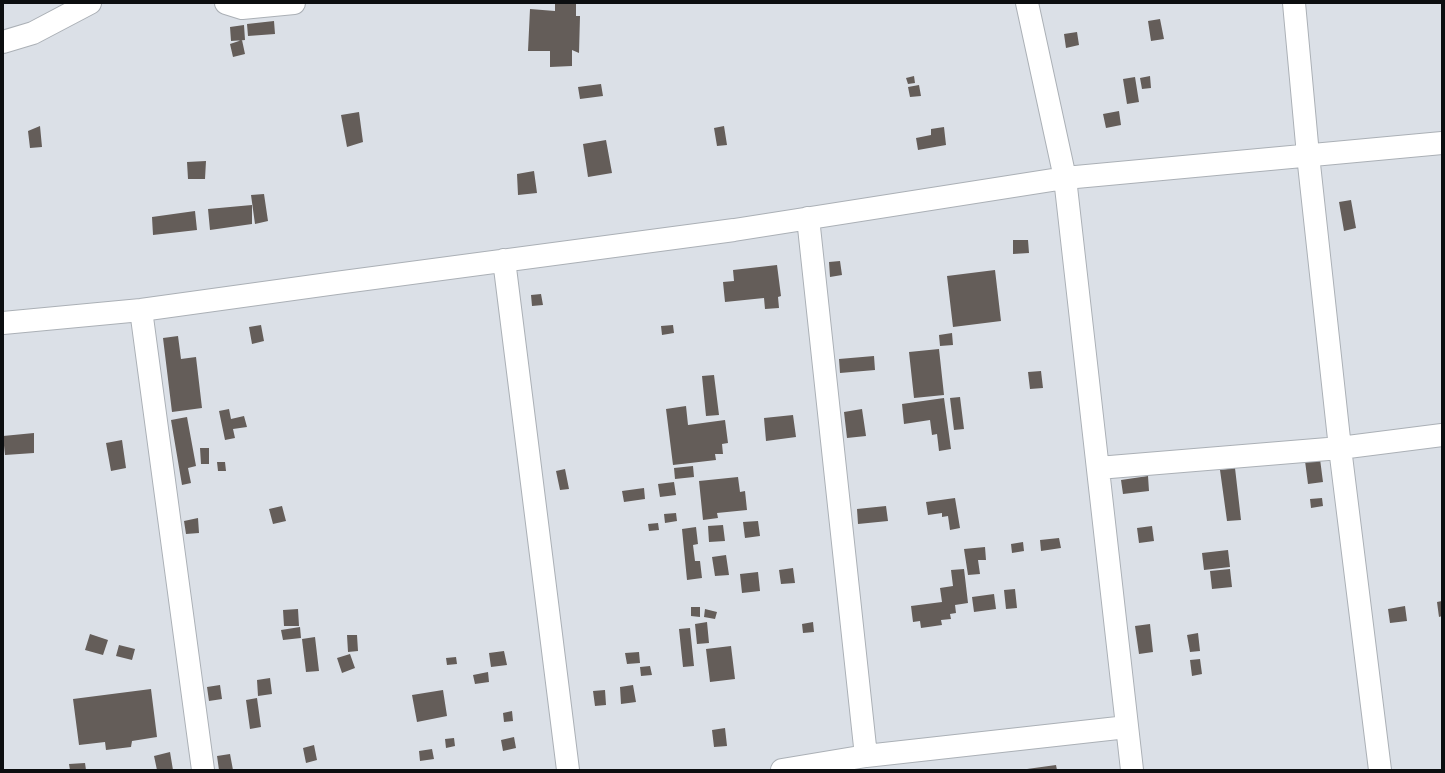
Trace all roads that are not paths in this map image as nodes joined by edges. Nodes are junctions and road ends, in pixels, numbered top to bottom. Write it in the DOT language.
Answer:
graph roads {
  1 [pos="58,3"];
  2 [pos="90,3"];
  3 [pos="226,3"];
  4 [pos="294,3"];
  5 [pos="1027,3"];
  6 [pos="1294,3"];
  7 [pos="33,33"];
  8 [pos="3,42"];
  9 [pos="1442,143"];
  10 [pos="1308,155"];
  11 [pos="1065,178"];
  12 [pos="808,218"];
  13 [pos="504,260"];
  14 [pos="141,310"];
  15 [pos="3,323"];
  16 [pos="1442,435"];
  17 [pos="1340,448"];
  18 [pos="1098,468"];
  19 [pos="1127,726"];
  20 [pos="866,756"];
  21 [pos="203,770"];
  22 [pos="568,770"];
  23 [pos="782,770"];
  24 [pos="1132,770"];
  25 [pos="1380,770"];
  1 -- 7 [label="street"];
  2 -- 7 [label="street"];
  3 -- 4 [label="street"];
  5 -- 11 [label="street"];
  6 -- 10 [label="street"];
  7 -- 8 [label="street"];
  9 -- 10 [label="street"];
  10 -- 11 [label="street"];
  10 -- 17 [label="street"];
  11 -- 12 [label="street"];
  11 -- 18 [label="street"];
  12 -- 13 [label="street"];
  12 -- 20 [label="street"];
  13 -- 14 [label="street"];
  13 -- 22 [label="street"];
  14 -- 15 [label="street"];
  14 -- 21 [label="street"];
  16 -- 17 [label="street"];
  17 -- 18 [label="street"];
  17 -- 25 [label="street"];
  18 -- 19 [label="street"];
  19 -- 20 [label="street"];
  19 -- 24 [label="street"];
  20 -- 23 [label="street"];
}
